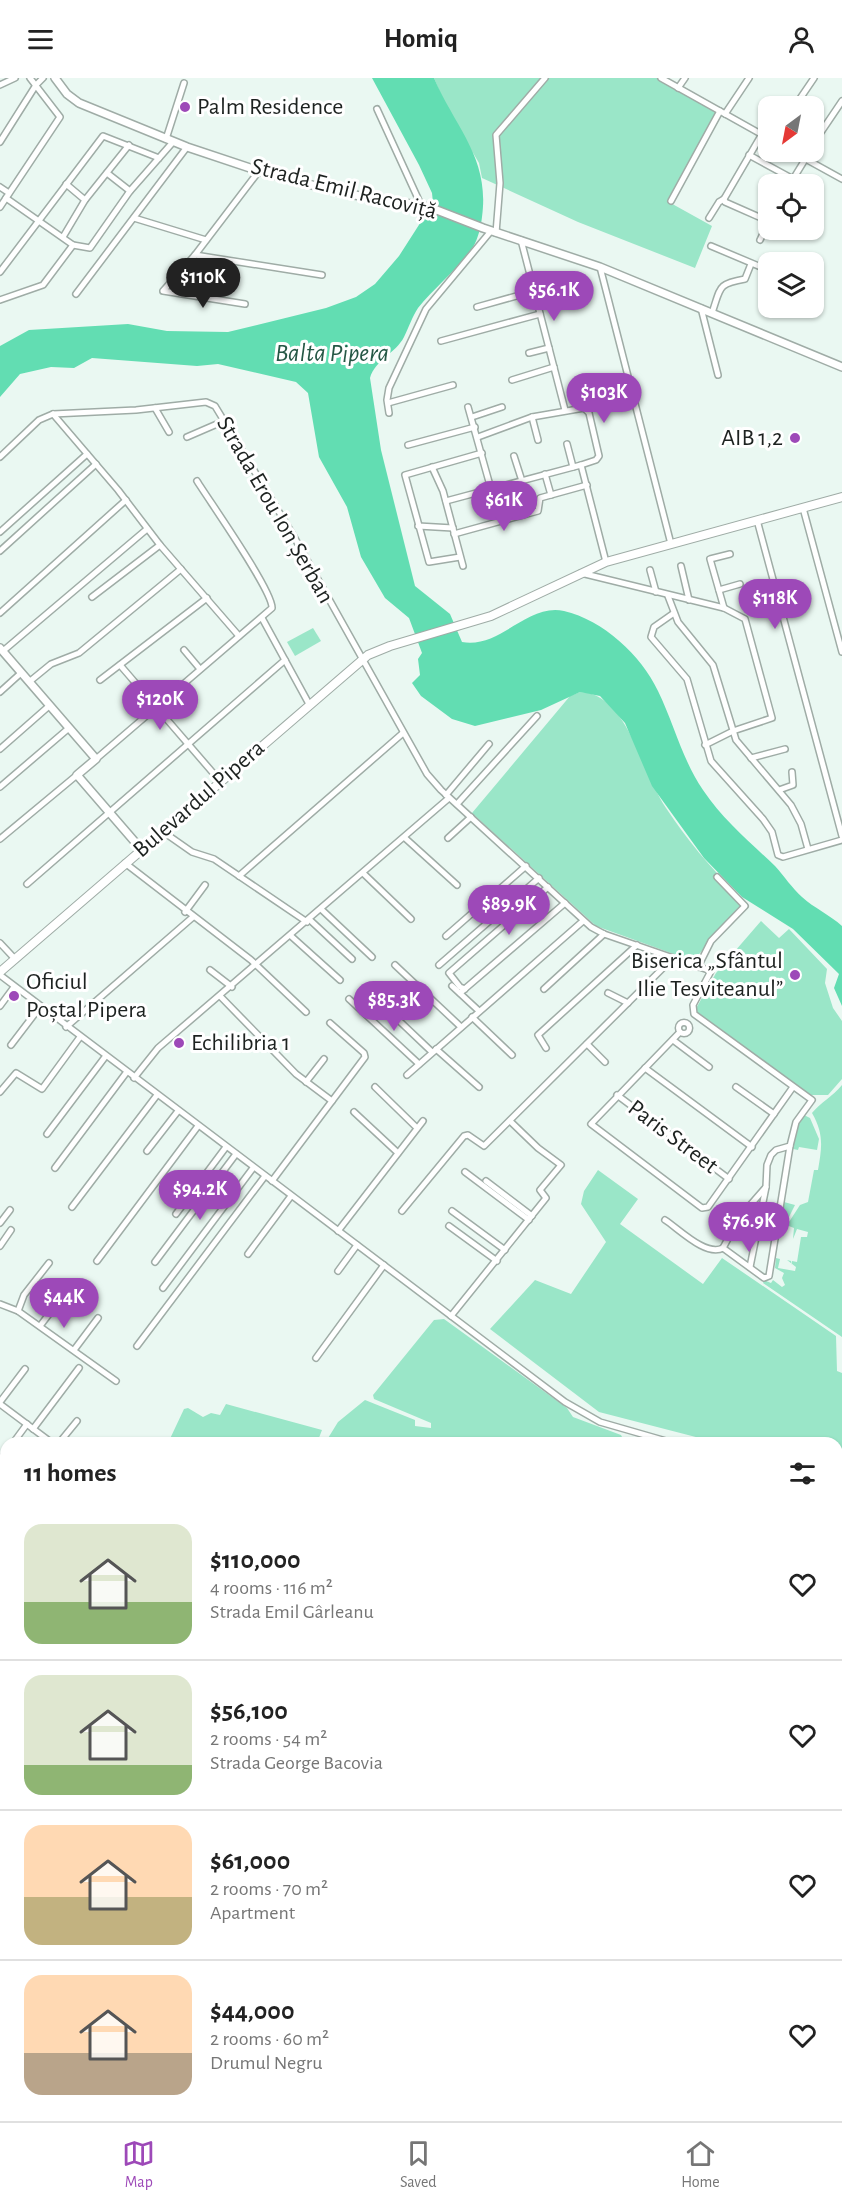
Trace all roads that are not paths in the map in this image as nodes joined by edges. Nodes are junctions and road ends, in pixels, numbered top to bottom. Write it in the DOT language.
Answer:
graph roads {
  1 [pos="15,78"];
  2 [pos="30,78"];
  3 [pos="43,78"];
  4 [pos="55,78"];
  5 [pos="545,78"];
  6 [pos="685,78"];
  7 [pos="749,78"];
  8 [pos="814,78"];
  9 [pos="665,79"];
  10 [pos="184,83"];
  11 [pos="0,85"];
  12 [pos="36,85"];
  13 [pos="678,88"];
  14 [pos="802,96"];
  15 [pos="842,101"];
  16 [pos="376,109"];
  17 [pos="723,113"];
  18 [pos="824,128"];
  19 [pos="758,132"];
  20 [pos="170,140"];
  21 [pos="758,140"];
  22 [pos="0,142"];
  23 [pos="129,145"];
  24 [pos="187,147"];
  25 [pos="749,155"];
  26 [pos="159,158"];
  27 [pos="812,162"];
  28 [pos="259,171"];
  29 [pos="107,174"];
  30 [pos="779,174"];
  31 [pos="842,178"];
  32 [pos="66,184"];
  33 [pos="0,187"];
  34 [pos="130,191"];
  35 [pos="7,196"];
  36 [pos="724,198"];
  37 [pos="85,200"];
  38 [pos="671,201"];
  39 [pos="421,205"];
  40 [pos="0,207"];
  41 [pos="758,217"];
  42 [pos="134,218"];
  43 [pos="709,218"];
  44 [pos="38,220"];
  45 [pos="494,232"];
  46 [pos="63,237"];
  47 [pos="206,240"];
  48 [pos="521,240"];
  49 [pos="73,244"];
  50 [pos="711,246"];
  51 [pos="195,255"];
  52 [pos="751,264"];
  53 [pos="758,266"];
  54 [pos="600,267"];
  55 [pos="0,272"];
  56 [pos="322,275"];
  57 [pos="534,291"];
  58 [pos="76,294"];
  59 [pos="0,300"];
  60 [pos="245,304"];
  61 [pos="477,307"];
  62 [pos="701,308"];
  63 [pos="712,313"];
  64 [pos="540,314"];
  65 [pos="441,341"];
  66 [pos="549,348"];
  67 [pos="529,353"];
  68 [pos="554,367"];
  69 [pos="842,367"];
  70 [pos="718,375"];
  71 [pos="512,380"];
  72 [pos="453,385"];
  73 [pos="387,403"];
  74 [pos="468,406"];
  75 [pos="501,407"];
  76 [pos="155,408"];
  77 [pos="566,410"];
  78 [pos="389,413"];
  79 [pos="53,414"];
  80 [pos="472,417"];
  81 [pos="532,417"];
  82 [pos="224,421"];
  83 [pos="475,427"];
  84 [pos="170,432"];
  85 [pos="478,436"];
  86 [pos="187,437"];
  87 [pos="538,440"];
  88 [pos="567,444"];
  89 [pos="408,445"];
  90 [pos="482,453"];
  91 [pos="87,454"];
  92 [pos="514,456"];
  93 [pos="0,457"];
  94 [pos="96,464"];
  95 [pos="581,465"];
  96 [pos="432,467"];
  97 [pos="573,467"];
  98 [pos="545,474"];
  99 [pos="197,481"];
  100 [pos="522,481"];
  101 [pos="587,485"];
  102 [pos="491,489"];
  103 [pos="551,495"];
  104 [pos="842,497"];
  105 [pos="126,500"];
  106 [pos="446,501"];
  107 [pos="803,508"];
  108 [pos="757,520"];
  109 [pos="418,526"];
  110 [pos="453,528"];
  111 [pos="147,529"];
  112 [pos="0,532"];
  113 [pos="454,534"];
  114 [pos="671,544"];
  115 [pos="160,545"];
  116 [pos="0,551"];
  117 [pos="730,554"];
  118 [pos="460,557"];
  119 [pos="606,562"];
  120 [pos="463,566"];
  121 [pos="681,566"];
  122 [pos="592,567"];
  123 [pos="181,569"];
  124 [pos="650,570"];
  125 [pos="579,573"];
  126 [pos="595,577"];
  127 [pos="740,584"];
  128 [pos="719,590"];
  129 [pos="656,592"];
  130 [pos="668,596"];
  131 [pos="92,597"];
  132 [pos="207,598"];
  133 [pos="689,600"];
  134 [pos="724,608"];
  135 [pos="0,613"];
  136 [pos="674,613"];
  137 [pos="262,618"];
  138 [pos="239,636"];
  139 [pos="184,650"];
  140 [pos="3,652"];
  141 [pos="842,652"];
  142 [pos="285,660"];
  143 [pos="362,660"];
  144 [pos="0,661"];
  145 [pos="120,665"];
  146 [pos="200,669"];
  147 [pos="21,673"];
  148 [pos="100,680"];
  149 [pos="29,682"];
  150 [pos="0,692"];
  151 [pos="309,704"];
  152 [pos="49,706"];
  153 [pos="155,708"];
  154 [pos="537,716"];
  155 [pos="69,728"];
  156 [pos="734,731"];
  157 [pos="403,733"];
  158 [pos="489,744"];
  159 [pos="188,745"];
  160 [pos="705,745"];
  161 [pos="0,749"];
  162 [pos="785,749"];
  163 [pos="751,758"];
  164 [pos="96,759"];
  165 [pos="792,772"];
  166 [pos="77,775"];
  167 [pos="220,781"];
  168 [pos="0,787"];
  169 [pos="779,790"];
  170 [pos="447,796"];
  171 [pos="457,804"];
  172 [pos="110,813"];
  173 [pos="471,817"];
  174 [pos="162,831"];
  175 [pos="405,837"];
  176 [pos="448,838"];
  177 [pos="842,838"];
  178 [pos="0,839"];
  179 [pos="141,849"];
  180 [pos="808,849"];
  181 [pos="125,863"];
  182 [pos="526,866"];
  183 [pos="363,874"];
  184 [pos="239,876"];
  185 [pos="717,877"];
  186 [pos="539,878"];
  187 [pos="27,884"];
  188 [pos="205,885"];
  189 [pos="457,885"];
  190 [pos="548,887"];
  191 [pos="565,903"];
  192 [pos="322,910"];
  193 [pos="185,912"];
  194 [pos="193,917"];
  195 [pos="411,919"];
  196 [pos="309,921"];
  197 [pos="583,921"];
  198 [pos="604,934"];
  199 [pos="291,936"];
  200 [pos="446,936"];
  201 [pos="0,943"];
  202 [pos="636,945"];
  203 [pos="372,957"];
  204 [pos="673,958"];
  205 [pos="15,959"];
  206 [pos="352,959"];
  207 [pos="395,964"];
  208 [pos="256,965"];
  209 [pos="439,965"];
  210 [pos="698,967"];
  211 [pos="210,970"];
  212 [pos="0,974"];
  213 [pos="340,980"];
  214 [pos="452,986"];
  215 [pos="14,987"];
  216 [pos="231,987"];
  217 [pos="544,989"];
  218 [pos="463,991"];
  219 [pos="608,993"];
  220 [pos="372,995"];
  221 [pos="220,996"];
  222 [pos="349,999"];
  223 [pos="628,1003"];
  224 [pos="0,1006"];
  225 [pos="40,1007"];
  226 [pos="479,1011"];
  227 [pos="306,1012"];
  228 [pos="694,1014"];
  229 [pos="472,1017"];
  230 [pos="330,1023"];
  231 [pos="66,1027"];
  232 [pos="461,1027"];
  233 [pos="80,1037"];
  234 [pos="673,1040"];
  235 [pos="587,1044"];
  236 [pos="11,1045"];
  237 [pos="546,1048"];
  238 [pos="434,1051"];
  239 [pos="512,1055"];
  240 [pos="105,1057"];
  241 [pos="324,1059"];
  242 [pos="605,1062"];
  243 [pos="419,1064"];
  244 [pos="709,1067"];
  245 [pos="645,1068"];
  246 [pos="126,1073"];
  247 [pos="407,1075"];
  248 [pos="134,1078"];
  249 [pos="306,1082"];
  250 [pos="375,1087"];
  251 [pos="479,1087"];
  252 [pos="736,1087"];
  253 [pos="793,1087"];
  254 [pos="0,1092"];
  255 [pos="157,1095"];
  256 [pos="617,1095"];
  257 [pos="332,1101"];
  258 [pos="178,1111"];
  259 [pos="354,1112"];
  260 [pos="774,1114"];
  261 [pos="423,1120"];
  262 [pos="510,1120"];
  263 [pos="198,1126"];
  264 [pos="417,1128"];
  265 [pos="47,1134"];
  266 [pos="790,1146"];
  267 [pos="226,1147"];
  268 [pos="752,1147"];
  269 [pos="147,1151"];
  270 [pos="398,1153"];
  271 [pos="236,1154"];
  272 [pos="55,1168"];
  273 [pos="254,1168"];
  274 [pos="465,1172"];
  275 [pos="265,1176"];
  276 [pos="729,1179"];
  277 [pos="272,1181"];
  278 [pos="486,1181"];
  279 [pos="766,1187"];
  280 [pos="291,1196"];
  281 [pos="72,1207"];
  282 [pos="10,1210"];
  283 [pos="402,1211"];
  284 [pos="452,1212"];
  285 [pos="176,1214"];
  286 [pos="530,1218"];
  287 [pos="665,1220"];
  288 [pos="0,1223"];
  289 [pos="449,1226"];
  290 [pos="11,1230"];
  291 [pos="338,1231"];
  292 [pos="357,1245"];
  293 [pos="0,1246"];
  294 [pos="723,1248"];
  295 [pos="505,1250"];
  296 [pos="248,1254"];
  297 [pos="97,1261"];
  298 [pos="497,1261"];
  299 [pos="155,1262"];
  300 [pos="49,1263"];
  301 [pos="384,1265"];
  302 [pos="750,1267"];
  303 [pos="338,1271"];
  304 [pos="163,1288"];
  305 [pos="65,1293"];
  306 [pos="0,1304"];
  307 [pos="18,1311"];
  308 [pos="451,1316"];
  309 [pos="98,1318"];
  310 [pos="40,1326"];
  311 [pos="137,1346"];
  312 [pos="74,1350"];
  313 [pos="315,1358"];
  314 [pos="79,1368"];
  315 [pos="25,1369"];
  316 [pos="116,1381"];
  317 [pos="1,1406"];
  318 [pos="77,1421"];
  319 [pos="27,1425"];
  320 [pos="33,1429"];
  321 [pos="18,1437"];
  322 [pos="43,1437"];
  323 [pos="64,1437"];
  324 [pos="652,1437"];
  1 -- 11 [label="street"];
  2 -- 12 [label="street"];
  3 -- 12 [label="street"];
  4 -- 20 [label="street, Strada Emil Racoviță"];
  5 -- 45 [label="street"];
  6 -- 13 [label="street"];
  7 -- 17 [label="street"];
  8 -- 14 [label="street"];
  9 -- 13 [label="street"];
  10 -- 20 [label="street"];
  12 -- 22 [label="street"];
  12 -- 35 [label="street"];
  13 -- 17 [label="street"];
  15 -- 18 [label="street"];
  16 -- 39 [label="street"];
  17 -- 19 [label="street"];
  17 -- 38 [label="street"];
  20 -- 24 [label="street, Strada Emil Racoviță"];
  20 -- 26 [label="street"];
  21 -- 25 [label="street"];
  23 -- 26 [label="street"];
  23 -- 29 [label="street"];
  23 -- 32 [label="street"];
  24 -- 28 [label="street, Strada Emil Racoviță"];
  24 -- 42 [label="street"];
  25 -- 30 [label="street"];
  25 -- 36 [label="street"];
  26 -- 34 [label="street"];
  27 -- 31 [label="street"];
  28 -- 39 [label="street, Strada Emil Racoviță"];
  28 -- 47 [label="street"];
  29 -- 34 [label="street"];
  29 -- 37 [label="street"];
  32 -- 37 [label="street"];
  32 -- 44 [label="street"];
  33 -- 35 [label="street"];
  34 -- 49 [label="street"];
  35 -- 40 [label="street"];
  35 -- 44 [label="street"];
  36 -- 41 [label="street"];
  36 -- 43 [label="street"];
  37 -- 46 [label="street"];
  39 -- 45 [label="street, Strada Emil Racoviță"];
  42 -- 47 [label="street"];
  42 -- 58 [label="street"];
  44 -- 46 [label="street"];
  44 -- 55 [label="street"];
  45 -- 48 [label="street, Strada Emil Racoviță"];
  45 -- 73 [label="street"];
  46 -- 49 [label="street"];
  47 -- 51 [label="street"];
  48 -- 54 [label="street, Strada Emil Racoviță"];
  48 -- 57 [label="street"];
  49 -- 59 [label="street"];
  50 -- 52 [label="street"];
  51 -- 56 [label="street"];
  51 -- 60 [label="street"];
  52 -- 53 [label="street"];
  52 -- 63 [label="street"];
  54 -- 62 [label="street, Strada Emil Racoviță"];
  54 -- 114 [label="street"];
  57 -- 61 [label="street"];
  57 -- 64 [label="street"];
  62 -- 63 [label="street, Strada Emil Racoviță"];
  62 -- 70 [label="street"];
  63 -- 69 [label="street, Strada Emil Racoviță"];
  64 -- 65 [label="street"];
  64 -- 66 [label="street"];
  66 -- 67 [label="street"];
  66 -- 68 [label="street"];
  68 -- 71 [label="street"];
  68 -- 77 [label="street"];
  72 -- 73 [label="street"];
  73 -- 78 [label="street"];
  74 -- 80 [label="street"];
  75 -- 80 [label="street"];
  76 -- 79 [label="street, Strada Erou Ion Șerban"];
  76 -- 82 [label="street, Strada Erou Ion Șerban"];
  76 -- 84 [label="street"];
  77 -- 81 [label="street"];
  77 -- 95 [label="street"];
  79 -- 91 [label="street"];
  79 -- 93 [label="street, Strada Erou Ion Șerban"];
  80 -- 83 [label="street"];
  81 -- 85 [label="street"];
  81 -- 87 [label="street"];
  82 -- 86 [label="street"];
  82 -- 143 [label="street, Strada Erou Ion Șerban"];
  83 -- 85 [label="street"];
  83 -- 89 [label="street"];
  85 -- 90 [label="street"];
  88 -- 97 [label="street"];
  90 -- 96 [label="street"];
  90 -- 102 [label="street"];
  91 -- 94 [label="street"];
  91 -- 112 [label="street"];
  92 -- 100 [label="street"];
  94 -- 105 [label="street"];
  94 -- 116 [label="street"];
  95 -- 97 [label="street"];
  95 -- 101 [label="street"];
  96 -- 106 [label="street"];
  96 -- 109 [label="street"];
  97 -- 98 [label="street"];
  98 -- 100 [label="street"];
  98 -- 103 [label="street"];
  99 -- 137 [label="street"];
  100 -- 102 [label="street"];
  101 -- 103 [label="street"];
  101 -- 119 [label="street"];
  102 -- 106 [label="street"];
  103 -- 113 [label="street"];
  104 -- 107 [label="main road"];
  105 -- 111 [label="street"];
  105 -- 135 [label="street"];
  106 -- 110 [label="street"];
  107 -- 108 [label="main road"];
  107 -- 141 [label="street"];
  108 -- 114 [label="main road"];
  108 -- 177 [label="street"];
  109 -- 110 [label="street"];
  109 -- 118 [label="street"];
  110 -- 113 [label="street"];
  111 -- 115 [label="street"];
  111 -- 140 [label="street"];
  113 -- 118 [label="street"];
  114 -- 119 [label="main road"];
  115 -- 123 [label="street"];
  115 -- 131 [label="street"];
  117 -- 128 [label="street"];
  118 -- 120 [label="street"];
  119 -- 122 [label="main road"];
  121 -- 133 [label="street"];
  122 -- 125 [label="main road"];
  122 -- 126 [label="street"];
  123 -- 132 [label="street"];
  123 -- 149 [label="street"];
  124 -- 129 [label="street"];
  125 -- 126 [label="street"];
  125 -- 143 [label="main road, Bulevardul Pipera"];
  126 -- 129 [label="street"];
  127 -- 128 [label="street"];
  128 -- 134 [label="street"];
  129 -- 130 [label="street"];
  130 -- 133 [label="street"];
  130 -- 136 [label="street"];
  132 -- 138 [label="street"];
  132 -- 145 [label="street"];
  133 -- 134 [label="street"];
  134 -- 156 [label="street"];
  136 -- 156 [label="street"];
  136 -- 160 [label="street"];
  137 -- 138 [label="street"];
  137 -- 142 [label="street"];
  138 -- 146 [label="street"];
  139 -- 146 [label="street"];
  140 -- 144 [label="street"];
  140 -- 147 [label="street"];
  142 -- 151 [label="street"];
  142 -- 159 [label="street"];
  143 -- 151 [label="main road, Bulevardul Pipera"];
  143 -- 157 [label="street, Strada Erou Ion Șerban"];
  145 -- 148 [label="street"];
  145 -- 153 [label="street"];
  146 -- 153 [label="street"];
  147 -- 149 [label="street"];
  147 -- 150 [label="street"];
  149 -- 152 [label="street"];
  151 -- 167 [label="main road, Bulevardul Pipera"];
  152 -- 155 [label="street"];
  152 -- 161 [label="street"];
  153 -- 159 [label="street"];
  153 -- 164 [label="street"];
  154 -- 171 [label="street"];
  155 -- 164 [label="street"];
  155 -- 168 [label="street"];
  156 -- 160 [label="street"];
  156 -- 163 [label="street"];
  157 -- 170 [label="street, Strada Erou Ion Șerban"];
  157 -- 184 [label="street"];
  158 -- 170 [label="street"];
  159 -- 167 [label="street"];
  159 -- 172 [label="street"];
  160 -- 180 [label="street"];
  162 -- 163 [label="street"];
  163 -- 169 [label="street"];
  164 -- 166 [label="street"];
  165 -- 169 [label="street"];
  166 -- 172 [label="street"];
  166 -- 178 [label="street"];
  167 -- 174 [label="main road, Bulevardul Pipera"];
  169 -- 180 [label="street"];
  170 -- 171 [label="street, Strada Erou Ion Șerban"];
  170 -- 175 [label="street"];
  171 -- 173 [label="street, Strada Erou Ion Șerban"];
  172 -- 179 [label="street"];
  172 -- 187 [label="street"];
  173 -- 176 [label="street"];
  173 -- 182 [label="street, Strada Erou Ion Șerban"];
  174 -- 179 [label="main road, Bulevardul Pipera"];
  174 -- 184 [label="street"];
  175 -- 183 [label="street"];
  175 -- 189 [label="street"];
  177 -- 180 [label="street"];
  179 -- 181 [label="main road, Bulevardul Pipera"];
  181 -- 193 [label="street"];
  181 -- 205 [label="main road, Bulevardul Pipera"];
  182 -- 186 [label="street, Strada Erou Ion Șerban"];
  182 -- 200 [label="street"];
  183 -- 192 [label="street"];
  183 -- 195 [label="street"];
  184 -- 196 [label="street"];
  185 -- 210 [label="street"];
  186 -- 190 [label="street, Strada Erou Ion Șerban"];
  186 -- 209 [label="street"];
  188 -- 193 [label="street"];
  190 -- 191 [label="street, Strada Erou Ion Șerban"];
  190 -- 218 [label="street"];
  191 -- 197 [label="street, Strada Erou Ion Șerban"];
  191 -- 218 [label="street"];
  192 -- 196 [label="street"];
  192 -- 203 [label="street"];
  193 -- 194 [label="street"];
  194 -- 208 [label="street"];
  194 -- 231 [label="street"];
  196 -- 199 [label="street"];
  196 -- 206 [label="street"];
  197 -- 198 [label="street, Strada Erou Ion Șerban"];
  197 -- 226 [label="street"];
  198 -- 202 [label="street, Strada Erou Ion Șerban"];
  198 -- 217 [label="street"];
  199 -- 208 [label="street"];
  199 -- 213 [label="street"];
  201 -- 205 [label="street"];
  202 -- 204 [label="street, Strada Erou Ion Șerban"];
  202 -- 237 [label="street"];
  204 -- 210 [label="street, Strada Erou Ion Șerban"];
  204 -- 223 [label="street"];
  205 -- 212 [label="main road, Bulevardul Pipera"];
  207 -- 232 [label="street"];
  208 -- 216 [label="street"];
  208 -- 227 [label="street"];
  210 -- 228 [label="street, Strada Erou Ion Șerban"];
  211 -- 216 [label="street"];
  212 -- 215 [label="street"];
  214 -- 218 [label="street"];
  215 -- 224 [label="street"];
  215 -- 225 [label="street"];
  216 -- 221 [label="street"];
  218 -- 226 [label="street"];
  219 -- 223 [label="street"];
  220 -- 238 [label="street"];
  221 -- 248 [label="street"];
  221 -- 249 [label="street"];
  222 -- 243 [label="street"];
  223 -- 235 [label="street"];
  225 -- 231 [label="street"];
  225 -- 236 [label="street"];
  226 -- 229 [label="street"];
  228 -- 234 [label="street"];
  228 -- 253 [label="street"];
  229 -- 232 [label="street"];
  229 -- 239 [label="street"];
  230 -- 257 [label="street"];
  231 -- 233 [label="street"];
  232 -- 238 [label="street"];
  233 -- 240 [label="street"];
  233 -- 254 [label="street"];
  234 -- 244 [label="street"];
  234 -- 245 [label="street"];
  235 -- 242 [label="street"];
  235 -- 262 [label="street"];
  238 -- 243 [label="street"];
  238 -- 251 [label="street"];
  240 -- 246 [label="street"];
  240 -- 265 [label="street"];
  241 -- 249 [label="street"];
  243 -- 247 [label="street"];
  245 -- 256 [label="street"];
  245 -- 268 [label="street"];
  246 -- 248 [label="street"];
  246 -- 272 [label="street"];
  248 -- 255 [label="street"];
  249 -- 257 [label="street"];
  250 -- 264 [label="street"];
  252 -- 260 [label="street"];
  253 -- 260 [label="street"];
  253 -- 266 [label="street"];
  255 -- 258 [label="street"];
  255 -- 281 [label="street"];
  256 -- 276 [label="street, Paris Street"];
  256 -- 276 [label="street"];
  257 -- 277 [label="street"];
  258 -- 263 [label="street"];
  258 -- 269 [label="street"];
  259 -- 270 [label="street"];
  260 -- 268 [label="street"];
  261 -- 264 [label="street"];
  262 -- 283 [label="street"];
  262 -- 286 [label="street"];
  263 -- 267 [label="street"];
  263 -- 297 [label="street"];
  264 -- 270 [label="street"];
  266 -- 279 [label="street"];
  266 -- 302 [label="street"];
  267 -- 271 [label="street"];
  267 -- 285 [label="street"];
  268 -- 276 [label="street"];
  270 -- 291 [label="street"];
  271 -- 273 [label="street"];
  271 -- 299 [label="street"];
  273 -- 275 [label="street"];
  273 -- 304 [label="street"];
  274 -- 286 [label="street"];
  275 -- 277 [label="street"];
  275 -- 311 [label="street"];
  277 -- 280 [label="street"];
  278 -- 286 [label="street"];
  279 -- 294 [label="street"];
  279 -- 302 [label="street"];
  280 -- 291 [label="street"];
  280 -- 296 [label="street"];
  282 -- 288 [label="street"];
  284 -- 295 [label="street"];
  286 -- 295 [label="street"];
  287 -- 294 [label="street"];
  289 -- 298 [label="street"];
  290 -- 293 [label="street"];
  291 -- 292 [label="street"];
  292 -- 301 [label="street"];
  292 -- 303 [label="street"];
  294 -- 302 [label="street"];
  295 -- 298 [label="street"];
  298 -- 308 [label="street"];
  300 -- 307 [label="street"];
  301 -- 308 [label="street"];
  301 -- 313 [label="street"];
  305 -- 310 [label="street"];
  306 -- 307 [label="street"];
  307 -- 310 [label="street"];
  308 -- 324 [label="street"];
  309 -- 312 [label="street"];
  310 -- 312 [label="street"];
  312 -- 316 [label="street"];
  314 -- 320 [label="street"];
  315 -- 317 [label="street"];
  317 -- 319 [label="street"];
  318 -- 323 [label="street"];
  319 -- 320 [label="street"];
  319 -- 321 [label="street"];
  320 -- 322 [label="street"];
}
